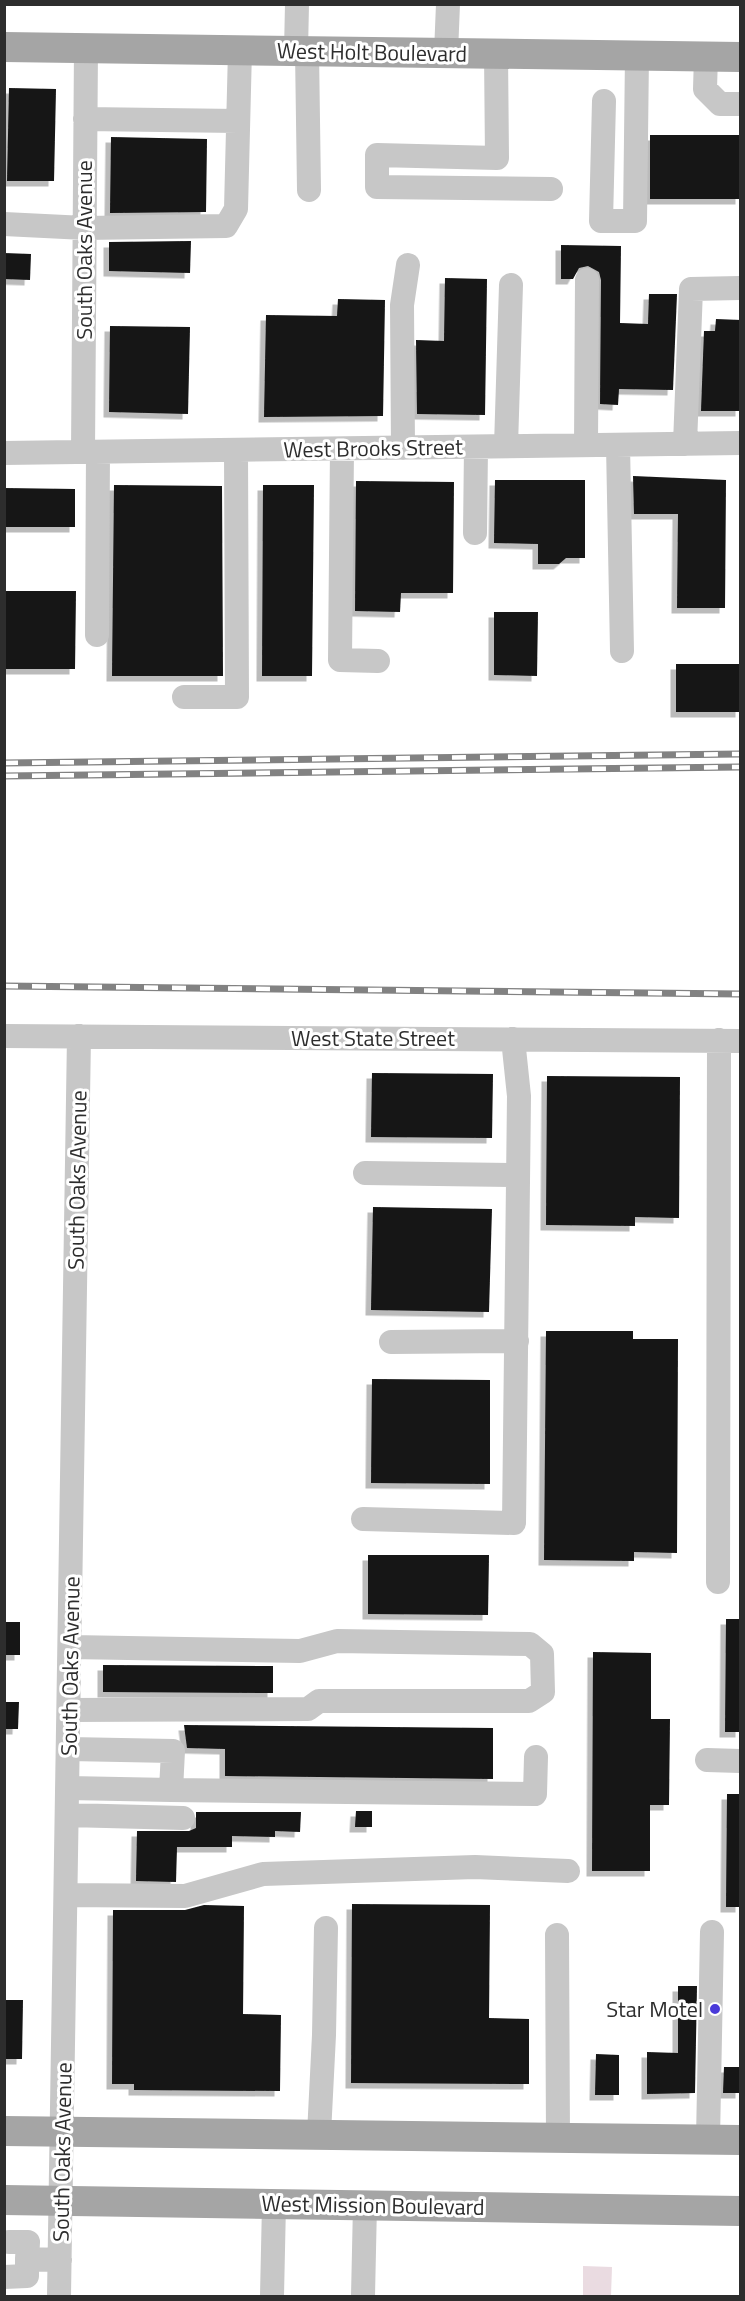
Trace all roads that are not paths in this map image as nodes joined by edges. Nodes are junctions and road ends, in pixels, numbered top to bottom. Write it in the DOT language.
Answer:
graph roads {
  1 [pos="297,4"];
  2 [pos="448,4"];
  3 [pos="4,47"];
  4 [pos="86,48"];
  5 [pos="240,50"];
  6 [pos="302,51"];
  7 [pos="446,53"];
  8 [pos="496,53"];
  9 [pos="637,55"];
  10 [pos="706,56"];
  11 [pos="741,57"];
  12 [pos="604,100"];
  13 [pos="741,104"];
  14 [pos="85,119"];
  15 [pos="238,121"];
  16 [pos="602,168"];
  17 [pos="636,168"];
  18 [pos="551,189"];
  19 [pos="309,190"];
  20 [pos="4,225"];
  21 [pos="85,228"];
  22 [pos="408,265"];
  23 [pos="587,280"];
  24 [pos="512,285"];
  25 [pos="741,288"];
  26 [pos="741,443"];
  27 [pos="685,444"];
  28 [pos="586,445"];
  29 [pos="618,445"];
  30 [pos="506,446"];
  31 [pos="476,447"];
  32 [pos="403,448"];
  33 [pos="342,449"];
  34 [pos="236,450"];
  35 [pos="91,452"];
  36 [pos="4,453"];
  37 [pos="475,533"];
  38 [pos="97,635"];
  39 [pos="622,651"];
  40 [pos="378,661"];
  41 [pos="184,697"];
  42 [pos="4,1036"];
  43 [pos="80,1036"];
  44 [pos="513,1039"];
  45 [pos="730,1040"];
  46 [pos="365,1173"];
  47 [pos="518,1175"];
  48 [pos="517,1341"];
  49 [pos="392,1342"];
  50 [pos="363,1519"];
  51 [pos="718,1582"];
  52 [pos="70,1647"];
  53 [pos="69,1710"];
  54 [pos="69,1749"];
  55 [pos="536,1756"];
  56 [pos="706,1760"];
  57 [pos="741,1761"];
  58 [pos="68,1788"];
  59 [pos="171,1790"];
  60 [pos="68,1815"];
  61 [pos="183,1818"];
  62 [pos="568,1871"];
  63 [pos="67,1895"];
  64 [pos="326,1928"];
  65 [pos="712,1932"];
  66 [pos="558,1935"];
  67 [pos="4,2131"];
  68 [pos="63,2131"];
  69 [pos="318,2134"];
  70 [pos="558,2137"];
  71 [pos="708,2139"];
  72 [pos="741,2140"];
  73 [pos="4,2200"];
  74 [pos="60,2200"];
  75 [pos="274,2204"];
  76 [pos="365,2205"];
  77 [pos="741,2211"];
  78 [pos="60,2260"];
  79 [pos="4,2277"];
  80 [pos="59,2296"];
  81 [pos="272,2296"];
  82 [pos="363,2296"];
  1 -- 6 [label="street"];
  2 -- 7 [label="street"];
  3 -- 4 [label="main road, West Holt Boulevard"];
  4 -- 5 [label="main road, West Holt Boulevard"];
  4 -- 14 [label="street, South Oaks Avenue"];
  5 -- 6 [label="main road, West Holt Boulevard"];
  5 -- 15 [label="street"];
  6 -- 7 [label="main road, West Holt Boulevard"];
  6 -- 19 [label="street"];
  7 -- 8 [label="main road, West Holt Boulevard"];
  8 -- 9 [label="main road, West Holt Boulevard"];
  8 -- 18 [label="street"];
  9 -- 10 [label="main road, West Holt Boulevard"];
  9 -- 17 [label="street"];
  10 -- 11 [label="main road, West Holt Boulevard"];
  10 -- 13 [label="street"];
  12 -- 16 [label="street"];
  14 -- 15 [label="street"];
  14 -- 21 [label="street, South Oaks Avenue"];
  15 -- 21 [label="street"];
  16 -- 17 [label="street"];
  16 -- 17 [label="street"];
  20 -- 21 [label="street"];
  21 -- 35 [label="street, South Oaks Avenue"];
  22 -- 32 [label="street"];
  23 -- 28 [label="street"];
  24 -- 30 [label="street"];
  25 -- 27 [label="street"];
  26 -- 27 [label="street, West Brooks Street"];
  27 -- 29 [label="street, West Brooks Street"];
  28 -- 29 [label="street, West Brooks Street"];
  28 -- 30 [label="street, West Brooks Street"];
  29 -- 39 [label="street"];
  30 -- 31 [label="street, West Brooks Street"];
  31 -- 32 [label="street, West Brooks Street"];
  31 -- 37 [label="street"];
  32 -- 33 [label="street, West Brooks Street"];
  33 -- 34 [label="street, West Brooks Street"];
  33 -- 40 [label="street"];
  34 -- 35 [label="street, West Brooks Street"];
  34 -- 41 [label="street"];
  35 -- 36 [label="street, West Brooks Street"];
  35 -- 38 [label="street, South Oaks Avenue"];
  42 -- 43 [label="street, West State Street"];
  43 -- 44 [label="street, West State Street"];
  43 -- 52 [label="street, South Oaks Avenue"];
  44 -- 45 [label="street, West State Street"];
  44 -- 47 [label="street"];
  45 -- 51 [label="street"];
  46 -- 47 [label="street"];
  47 -- 48 [label="street"];
  48 -- 49 [label="street"];
  48 -- 50 [label="street"];
  52 -- 53 [label="street, South Oaks Avenue"];
  52 -- 53 [label="street"];
  53 -- 54 [label="street, South Oaks Avenue"];
  54 -- 58 [label="street, South Oaks Avenue"];
  54 -- 59 [label="street"];
  55 -- 59 [label="street"];
  56 -- 57 [label="street"];
  58 -- 59 [label="street"];
  58 -- 60 [label="street, South Oaks Avenue"];
  60 -- 61 [label="street"];
  60 -- 63 [label="street, South Oaks Avenue"];
  62 -- 63 [label="street"];
  63 -- 68 [label="street, South Oaks Avenue"];
  64 -- 69 [label="street"];
  65 -- 71 [label="street"];
  66 -- 70 [label="street"];
  67 -- 68 [label="main road"];
  68 -- 69 [label="main road"];
  68 -- 74 [label="street, South Oaks Avenue"];
  69 -- 70 [label="main road"];
  70 -- 71 [label="main road"];
  71 -- 72 [label="main road"];
  73 -- 74 [label="main road, West Mission Boulevard"];
  74 -- 75 [label="main road, West Mission Boulevard"];
  74 -- 78 [label="street, South Oaks Avenue"];
  75 -- 76 [label="main road, West Mission Boulevard"];
  75 -- 81 [label="street"];
  76 -- 77 [label="main road, West Mission Boulevard"];
  76 -- 82 [label="street"];
  78 -- 79 [label="street"];
  78 -- 80 [label="street, South Oaks Avenue"];
}
